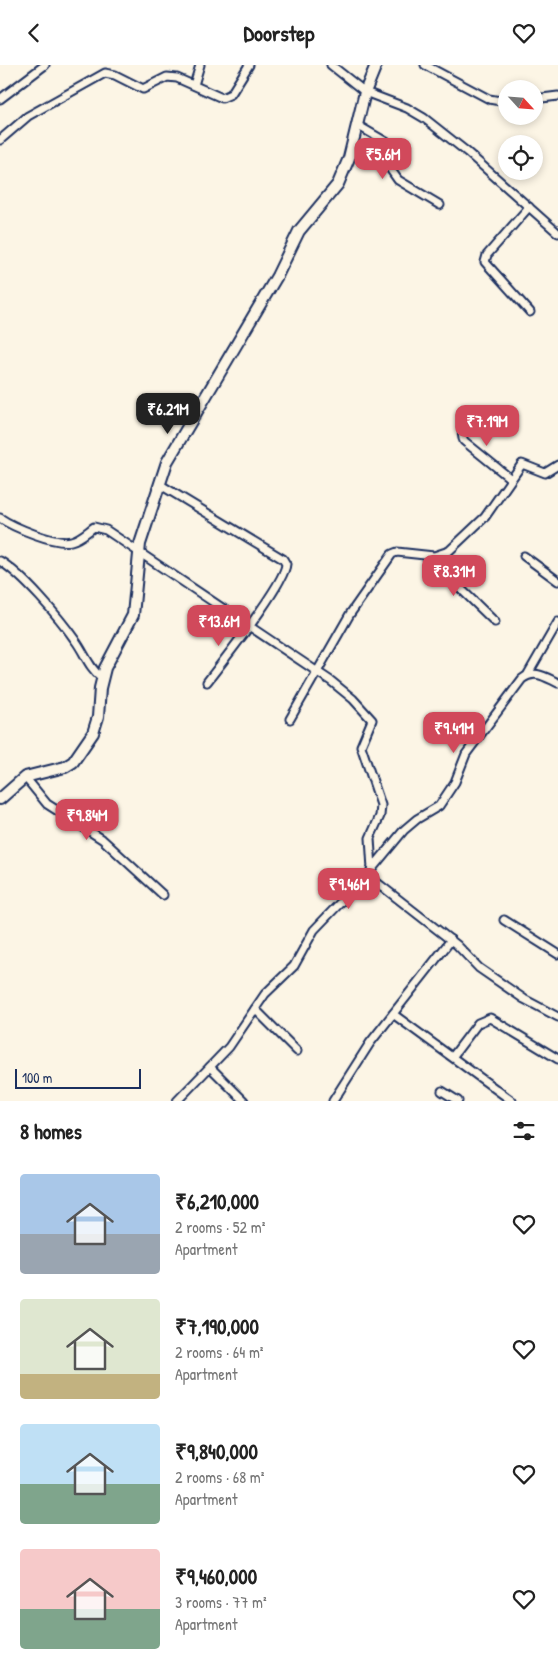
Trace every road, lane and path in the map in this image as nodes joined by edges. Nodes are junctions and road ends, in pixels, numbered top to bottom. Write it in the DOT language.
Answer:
graph roads {
  1 [pos="46,65"];
  2 [pos="200,65"];
  3 [pos="249,65"];
  4 [pos="331,65"];
  5 [pos="376,65"];
  6 [pos="425,65"];
  7 [pos="194,85"];
  8 [pos="365,92"];
  9 [pos="558,96"];
  10 [pos="543,98"];
  11 [pos="0,99"];
  12 [pos="498,101"];
  13 [pos="357,125"];
  14 [pos="0,139"];
  15 [pos="440,205"];
  16 [pos="529,207"];
  17 [pos="558,233"];
  18 [pos="530,312"];
  19 [pos="471,411"];
  20 [pos="558,465"];
  21 [pos="511,479"];
  22 [pos="159,484"];
  23 [pos="0,519"];
  24 [pos="139,553"];
  25 [pos="524,556"];
  26 [pos="427,557"];
  27 [pos="0,561"];
  28 [pos="558,581"];
  29 [pos="495,622"];
  30 [pos="558,623"];
  31 [pos="249,625"];
  32 [pos="317,671"];
  33 [pos="528,674"];
  34 [pos="102,678"];
  35 [pos="207,682"];
  36 [pos="558,683"];
  37 [pos="290,719"];
  38 [pos="25,777"];
  39 [pos="0,799"];
  40 [pos="372,869"];
  41 [pos="363,879"];
  42 [pos="163,895"];
  43 [pos="504,920"];
  44 [pos="451,940"];
  45 [pos="558,954"];
  46 [pos="256,1009"];
  47 [pos="393,1014"];
  48 [pos="558,1017"];
  49 [pos="297,1051"];
  50 [pos="453,1057"];
  51 [pos="558,1059"];
  52 [pos="210,1067"];
  53 [pos="442,1091"];
  54 [pos="177,1101"];
  55 [pos="244,1101"];
  56 [pos="333,1101"];
  57 [pos="458,1101"];
  58 [pos="512,1101"];
  1 -- 11 [label="street"];
  2 -- 7 [label="street"];
  3 -- 7 [label="street"];
  4 -- 8 [label="street"];
  5 -- 8 [label="street"];
  6 -- 12 [label="street"];
  7 -- 14 [label="street"];
  8 -- 13 [label="street"];
  8 -- 16 [label="street"];
  9 -- 10 [label="street"];
  13 -- 15 [label="street"];
  13 -- 22 [label="street"];
  16 -- 17 [label="street"];
  16 -- 18 [label="street"];
  19 -- 21 [label="street"];
  20 -- 21 [label="street"];
  21 -- 26 [label="street"];
  22 -- 24 [label="street"];
  22 -- 31 [label="street"];
  23 -- 24 [label="street"];
  24 -- 31 [label="street"];
  24 -- 34 [label="street"];
  25 -- 28 [label="street"];
  26 -- 29 [label="street"];
  26 -- 32 [label="street"];
  27 -- 34 [label="street"];
  30 -- 33 [label="street"];
  31 -- 32 [label="street"];
  31 -- 35 [label="street"];
  32 -- 37 [label="street"];
  32 -- 40 [label="street"];
  33 -- 36 [label="street"];
  33 -- 40 [label="street"];
  34 -- 38 [label="street"];
  38 -- 39 [label="street"];
  38 -- 42 [label="street"];
  40 -- 41 [label="street"];
  41 -- 44 [label="street"];
  41 -- 46 [label="street"];
  43 -- 45 [label="street"];
  44 -- 47 [label="street"];
  44 -- 48 [label="street"];
  46 -- 49 [label="street"];
  46 -- 52 [label="street"];
  47 -- 50 [label="street"];
  47 -- 56 [label="street"];
  50 -- 51 [label="street"];
  50 -- 58 [label="street"];
  52 -- 54 [label="street"];
  52 -- 55 [label="street"];
  53 -- 57 [label="street"];
}
